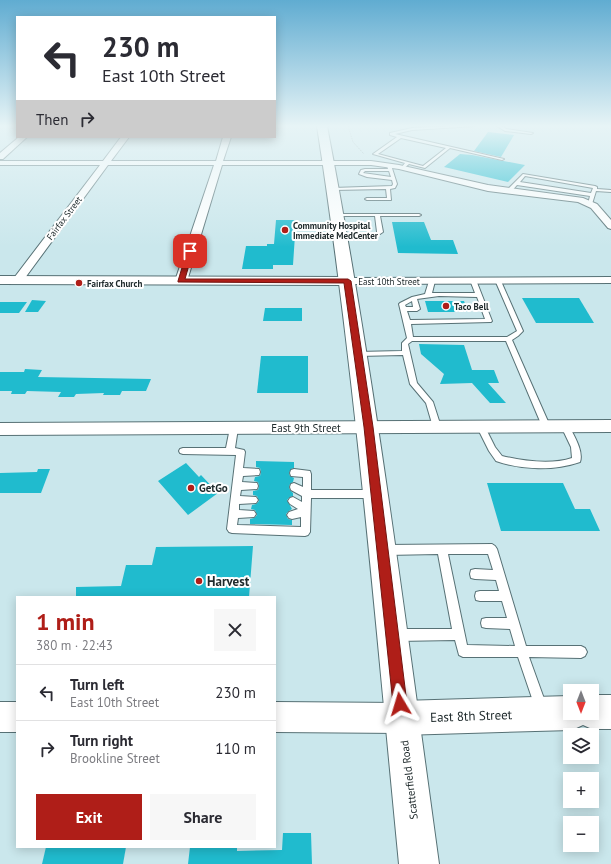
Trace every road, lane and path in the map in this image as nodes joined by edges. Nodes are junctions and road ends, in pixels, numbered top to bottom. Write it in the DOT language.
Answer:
graph roads {
  1 [pos="104,166"];
  2 [pos="217,166"];
  3 [pos="330,166"];
  4 [pos="385,166"];
  5 [pos="387,166"];
  6 [pos="410,166"];
  7 [pos="393,179"];
  8 [pos="516,183"];
  9 [pos="388,188"];
  10 [pos="334,189"];
  11 [pos="611,191"];
  12 [pos="508,192"];
  13 [pos="592,196"];
  14 [pos="367,199"];
  15 [pos="337,215"];
  16 [pos="377,215"];
  17 [pos="419,215"];
  18 [pos="611,226"];
  19 [pos="380,232"];
  20 [pos="0,280"];
  21 [pos="18,280"];
  22 [pos="473,280"];
  23 [pos="498,280"];
  24 [pos="611,280"];
  25 [pos="181,281"];
  26 [pos="348,281"];
  27 [pos="432,281"];
  28 [pos="428,295"];
  29 [pos="479,295"];
  30 [pos="414,298"];
  31 [pos="403,309"];
  32 [pos="407,322"];
  33 [pos="410,339"];
  34 [pos="508,339"];
  35 [pos="406,353"];
  36 [pos="358,354"];
  37 [pos="546,426"];
  38 [pos="565,426"];
  39 [pos="611,426"];
  40 [pos="368,427"];
  41 [pos="437,427"];
  42 [pos="481,427"];
  43 [pos="234,428"];
  44 [pos="0,429"];
  45 [pos="182,451"];
  46 [pos="230,451"];
  47 [pos="239,472"];
  48 [pos="256,472"];
  49 [pos="294,473"];
  50 [pos="237,486"];
  51 [pos="254,486"];
  52 [pos="294,487"];
  53 [pos="307,494"];
  54 [pos="375,494"];
  55 [pos="236,500"];
  56 [pos="253,500"];
  57 [pos="293,500"];
  58 [pos="307,511"];
  59 [pos="234,514"];
  60 [pos="251,514"];
  61 [pos="292,515"];
  62 [pos="382,550"];
  63 [pos="442,550"];
  64 [pos="475,574"];
  65 [pos="499,575"];
  66 [pos="480,596"];
  67 [pos="505,596"];
  68 [pos="486,623"];
  69 [pos="514,624"];
  70 [pos="460,627"];
  71 [pos="392,635"];
  72 [pos="522,652"];
  73 [pos="581,652"];
  74 [pos="599,712"];
  75 [pos="611,712"];
  76 [pos="557,713"];
  77 [pos="0,717"];
  78 [pos="16,717"];
  79 [pos="276,718"];
  80 [pos="401,718"];
  81 [pos="419,864"];
  1 -- 21 [label="street, Fairfax Street"];
  2 -- 25 [label="street"];
  3 -- 10 [label="main road, Scatterfield Road"];
  4 -- 7 [label="lane"];
  5 -- 7 [label="lane"];
  6 -- 12 [label="street"];
  7 -- 9 [label="lane"];
  8 -- 12 [label="lane"];
  8 -- 13 [label="lane"];
  8 -- 13 [label="lane"];
  9 -- 10 [label="lane"];
  9 -- 14 [label="lane"];
  10 -- 15 [label="main road, Scatterfield Road"];
  11 -- 13 [label="lane"];
  12 -- 13 [label="street"];
  13 -- 18 [label="street"];
  15 -- 16 [label="lane"];
  15 -- 26 [label="main road, Scatterfield Road"];
  16 -- 17 [label="lane"];
  16 -- 19 [label="lane"];
  20 -- 21 [label="street, East 10th Street"];
  21 -- 25 [label="street, East 10th Street"];
  22 -- 23 [label="street, East 10th Street"];
  22 -- 27 [label="street, East 10th Street"];
  22 -- 29 [label="lane"];
  23 -- 24 [label="street, East 10th Street"];
  23 -- 34 [label="lane"];
  25 -- 26 [label="street, East 10th Street"];
  26 -- 27 [label="street, East 10th Street"];
  26 -- 36 [label="main road, Scatterfield Road"];
  27 -- 28 [label="lane"];
  28 -- 29 [label="lane"];
  28 -- 30 [label="lane"];
  29 -- 32 [label="lane"];
  30 -- 31 [label="lane"];
  30 -- 31 [label="lane"];
  31 -- 32 [label="lane"];
  32 -- 33 [label="lane"];
  33 -- 34 [label="lane"];
  33 -- 35 [label="lane"];
  34 -- 37 [label="lane"];
  35 -- 36 [label="lane"];
  35 -- 41 [label="lane"];
  36 -- 40 [label="main road, Scatterfield Road"];
  37 -- 38 [label="street, East 9th Street"];
  37 -- 42 [label="street, East 9th Street"];
  38 -- 39 [label="street, East 9th Street"];
  38 -- 42 [label="lane"];
  40 -- 41 [label="street, East 9th Street"];
  40 -- 43 [label="street, East 9th Street"];
  40 -- 54 [label="main road, Scatterfield Road"];
  41 -- 42 [label="street, East 9th Street"];
  43 -- 44 [label="street, East 9th Street"];
  43 -- 46 [label="lane"];
  45 -- 46 [label="lane"];
  46 -- 47 [label="lane"];
  47 -- 48 [label="lane"];
  47 -- 50 [label="lane"];
  49 -- 53 [label="lane"];
  50 -- 51 [label="lane"];
  50 -- 55 [label="lane"];
  52 -- 53 [label="lane"];
  53 -- 54 [label="lane"];
  53 -- 58 [label="lane"];
  54 -- 62 [label="main road, Scatterfield Road"];
  55 -- 56 [label="lane"];
  55 -- 59 [label="lane"];
  57 -- 58 [label="lane"];
  58 -- 59 [label="lane"];
  58 -- 61 [label="lane"];
  59 -- 60 [label="lane"];
  62 -- 63 [label="lane"];
  62 -- 71 [label="main road, Scatterfield Road"];
  63 -- 65 [label="lane"];
  63 -- 70 [label="lane"];
  64 -- 65 [label="lane"];
  65 -- 67 [label="lane"];
  66 -- 67 [label="lane"];
  67 -- 69 [label="lane"];
  68 -- 69 [label="lane"];
  69 -- 72 [label="lane"];
  70 -- 71 [label="lane"];
  70 -- 72 [label="lane"];
  71 -- 80 [label="main road, Scatterfield Road"];
  72 -- 73 [label="lane"];
  72 -- 76 [label="lane"];
  74 -- 75 [label="main road"];
  76 -- 80 [label="main road, East 8th Street"];
  77 -- 78 [label="street"];
  79 -- 80 [label="street, East 8th Street"];
  80 -- 81 [label="main road, Scatterfield Road"];
}
